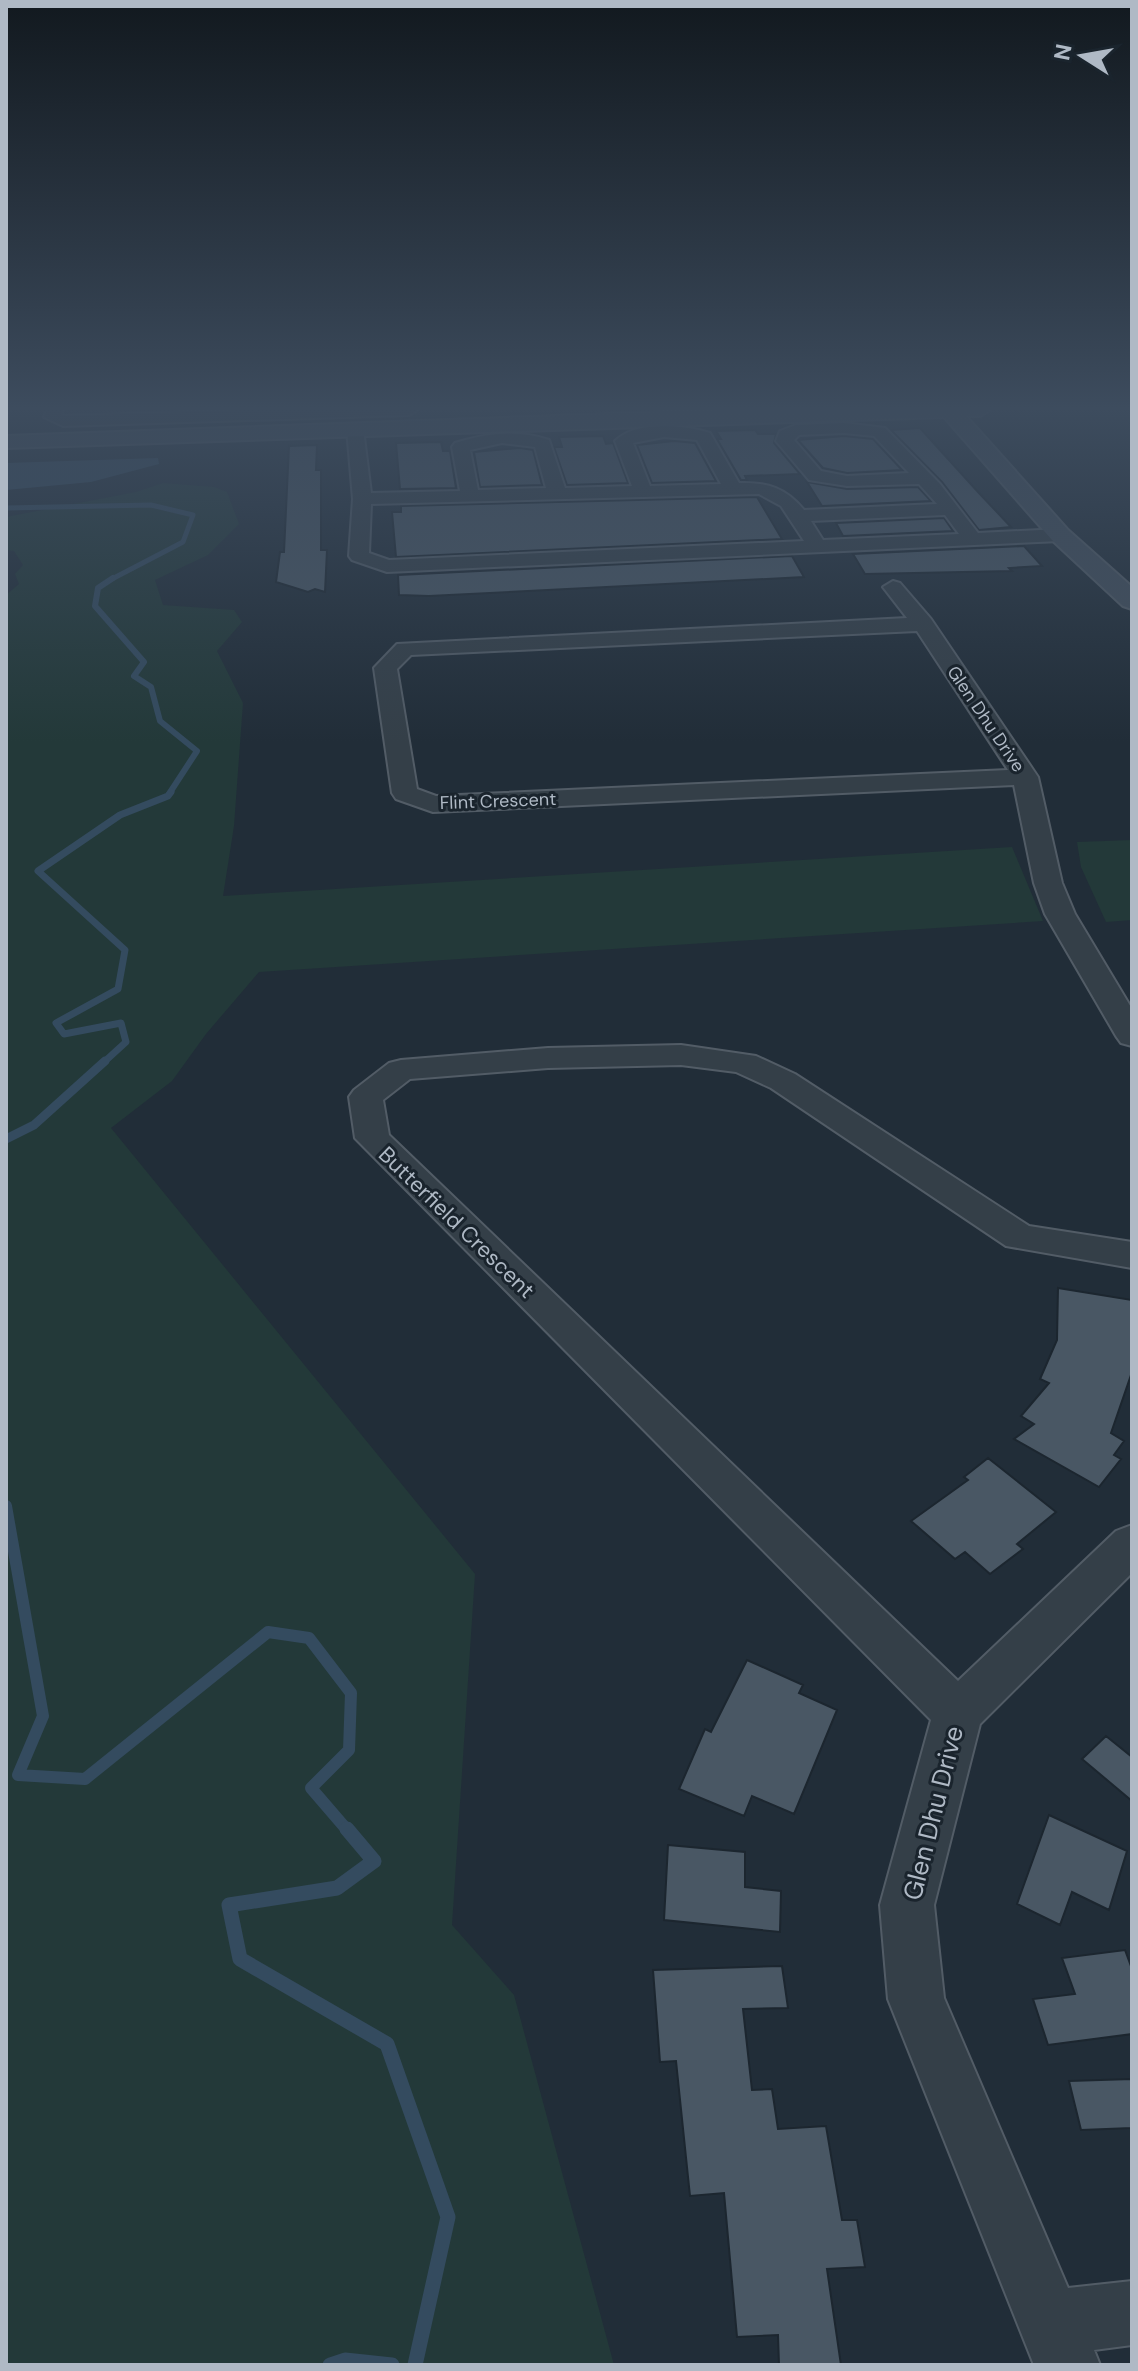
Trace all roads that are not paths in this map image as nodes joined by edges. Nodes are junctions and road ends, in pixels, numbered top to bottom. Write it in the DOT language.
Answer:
graph roads {
  1 [pos="361,521"];
  2 [pos="802,521"];
  3 [pos="959,521"];
  4 [pos="1048,521"];
  5 [pos="1073,521"];
  6 [pos="1060,535"];
  7 [pos="973,539"];
  8 [pos="816,545"];
  9 [pos="893,587"];
  10 [pos="1132,594"];
  11 [pos="1132,601"];
  12 [pos="923,624"];
  13 [pos="1025,777"];
  14 [pos="1130,1030"];
  15 [pos="1132,1255"];
  16 [pos="1132,1544"];
  17 [pos="958,1713"];
  18 [pos="1132,2313"];
  19 [pos="1058,2344"];
  1 -- 8 [label="street"];
  2 -- 8 [label="street"];
  3 -- 7 [label="street"];
  4 -- 6 [label="main road"];
  5 -- 10 [label="main road"];
  6 -- 7 [label="street"];
  6 -- 11 [label="main road"];
  7 -- 8 [label="street"];
  9 -- 12 [label="street, Glen Dhu Drive"];
  12 -- 13 [label="street, Glen Dhu Drive"];
  12 -- 13 [label="street, Flint Crescent"];
  13 -- 14 [label="street, Glen Dhu Drive"];
  15 -- 17 [label="street, Butterfield Crescent"];
  16 -- 17 [label="street, Glen Dhu Drive"];
  17 -- 19 [label="street, Glen Dhu Drive"];
  18 -- 19 [label="street"];
}
